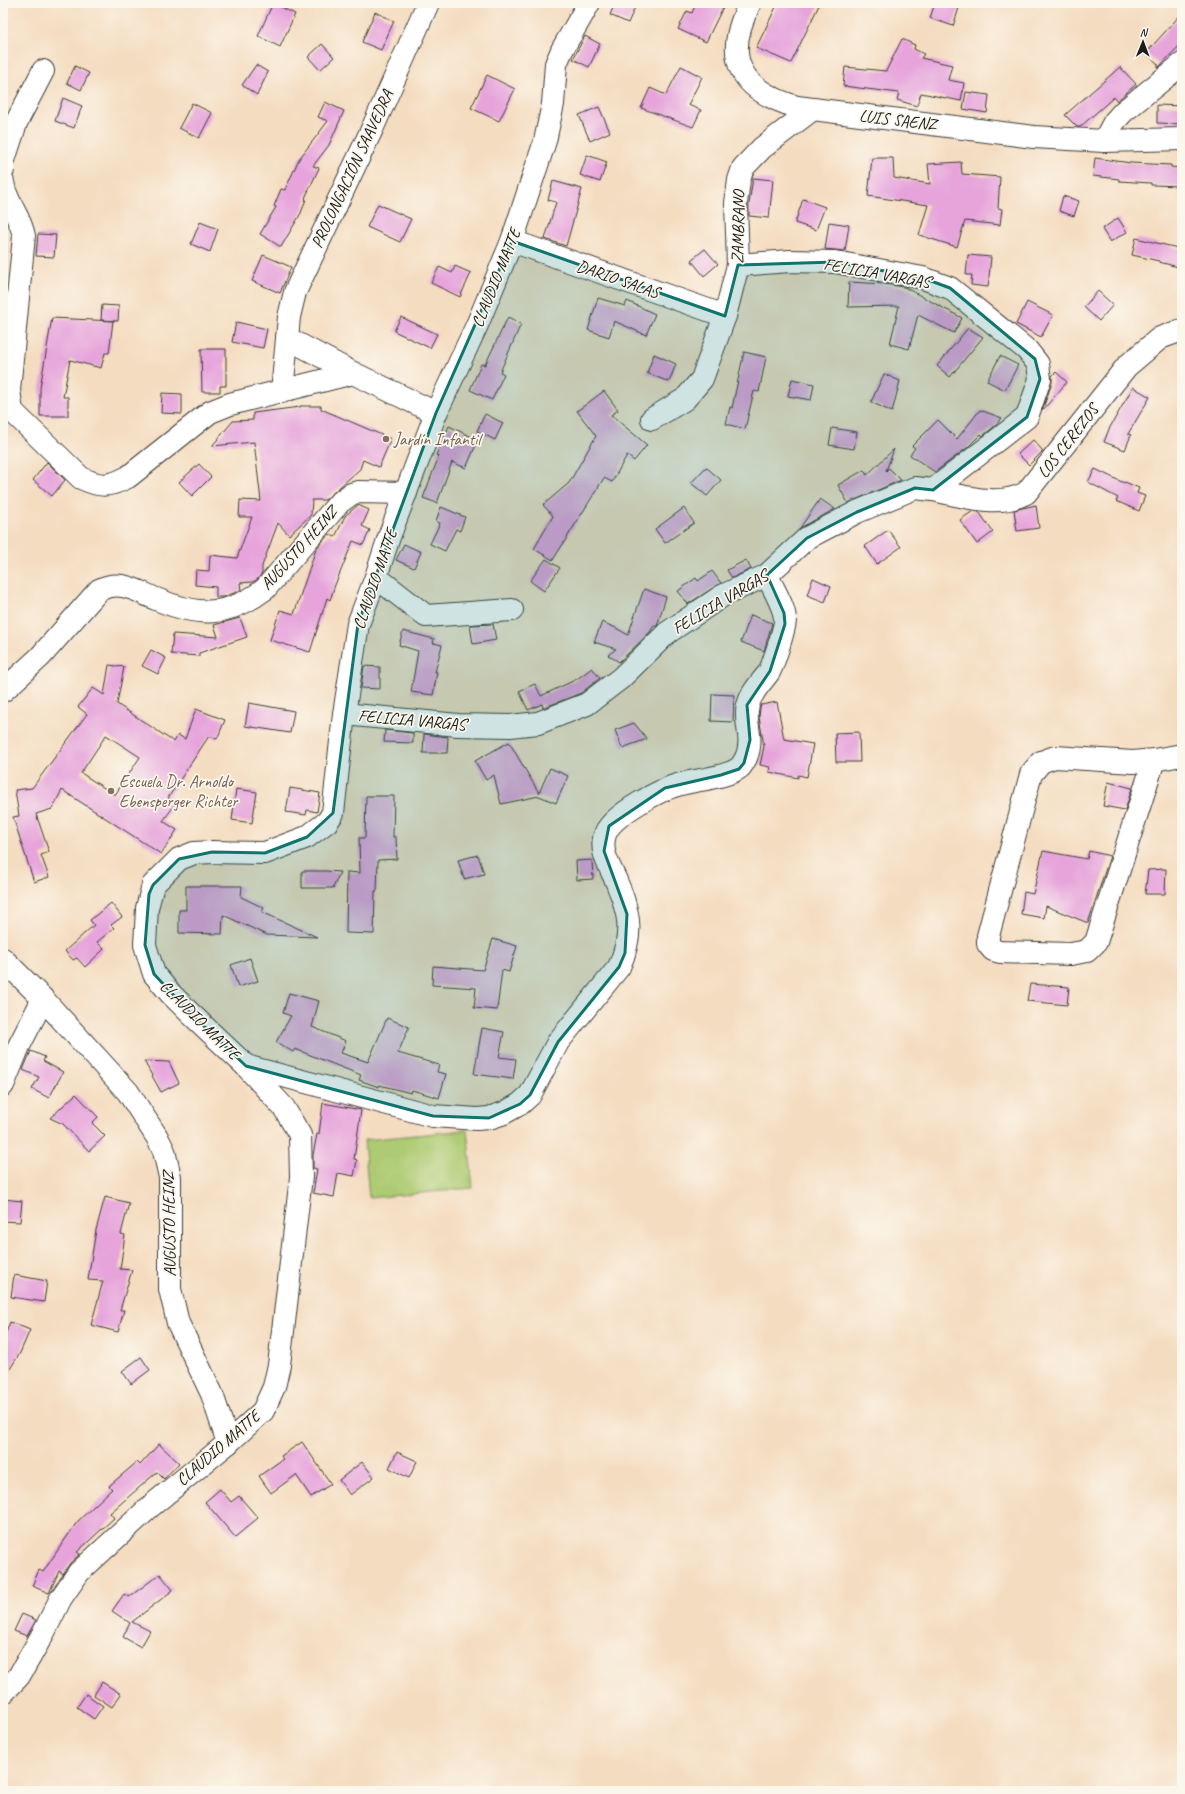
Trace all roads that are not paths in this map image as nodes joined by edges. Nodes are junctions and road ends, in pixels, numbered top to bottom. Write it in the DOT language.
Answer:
graph roads {
  1 [pos="428,3"];
  2 [pos="589,3"];
  3 [pos="750,3"];
  4 [pos="1182,64"];
  5 [pos="43,70"];
  6 [pos="813,109"];
  7 [pos="1182,139"];
  8 [pos="1104,141"];
  9 [pos="3,170"];
  10 [pos="3,182"];
  11 [pos="512,241"];
  12 [pos="738,265"];
  13 [pos="725,316"];
  14 [pos="1182,330"];
  15 [pos="287,338"];
  16 [pos="353,373"];
  17 [pos="282,392"];
  18 [pos="436,413"];
  19 [pos="652,419"];
  20 [pos="933,490"];
  21 [pos="406,493"];
  22 [pos="767,575"];
  23 [pos="376,577"];
  24 [pos="512,610"];
  25 [pos="3,691"];
  26 [pos="344,714"];
  27 [pos="1182,755"];
  28 [pos="1154,760"];
  29 [pos="3,959"];
  30 [pos="43,998"];
  31 [pos="246,1066"];
  32 [pos="3,1085"];
  33 [pos="228,1443"];
  34 [pos="3,1693"];
  1 -- 15 [label="street, PROLONGACIÓN SAAVEDRA"];
  2 -- 11 [label="street, CLAUDIO MATTE"];
  3 -- 6 [label="street, LUIS SAENZ"];
  4 -- 8 [label="street"];
  5 -- 9 [label="street"];
  6 -- 8 [label="street, LUIS SAENZ"];
  6 -- 12 [label="street, ZAMBRANO"];
  7 -- 8 [label="street, LUIS SAENZ"];
  10 -- 17 [label="street"];
  11 -- 13 [label="street, DARIO SALAS"];
  11 -- 18 [label="street, CLAUDIO MATTE"];
  12 -- 13 [label="street, ZAMBRANO"];
  12 -- 20 [label="street, FELICIA VARGAS"];
  13 -- 19 [label="street, ZAMBRANO"];
  14 -- 20 [label="street, LOS CEREZOS"];
  15 -- 16 [label="street"];
  15 -- 17 [label="street, PROLONGACIÓN SAAVEDRA"];
  16 -- 17 [label="street"];
  16 -- 18 [label="street"];
  18 -- 21 [label="street, CLAUDIO MATTE"];
  20 -- 22 [label="street, FELICIA VARGAS"];
  21 -- 23 [label="street, CLAUDIO MATTE"];
  21 -- 25 [label="street, AUGUSTO HEINZ"];
  22 -- 26 [label="street, FELICIA VARGAS"];
  22 -- 31 [label="street, CLAUDIO MATTE"];
  23 -- 24 [label="street"];
  23 -- 26 [label="street, CLAUDIO MATTE"];
  26 -- 31 [label="street, CLAUDIO MATTE"];
  27 -- 28 [label="street"];
  28 -- 28 [label="street"];
  29 -- 30 [label="street, AUGUSTO HEINZ"];
  30 -- 32 [label="street"];
  30 -- 33 [label="street, AUGUSTO HEINZ"];
  31 -- 33 [label="street, CLAUDIO MATTE"];
  33 -- 34 [label="street, CLAUDIO MATTE"];
}
